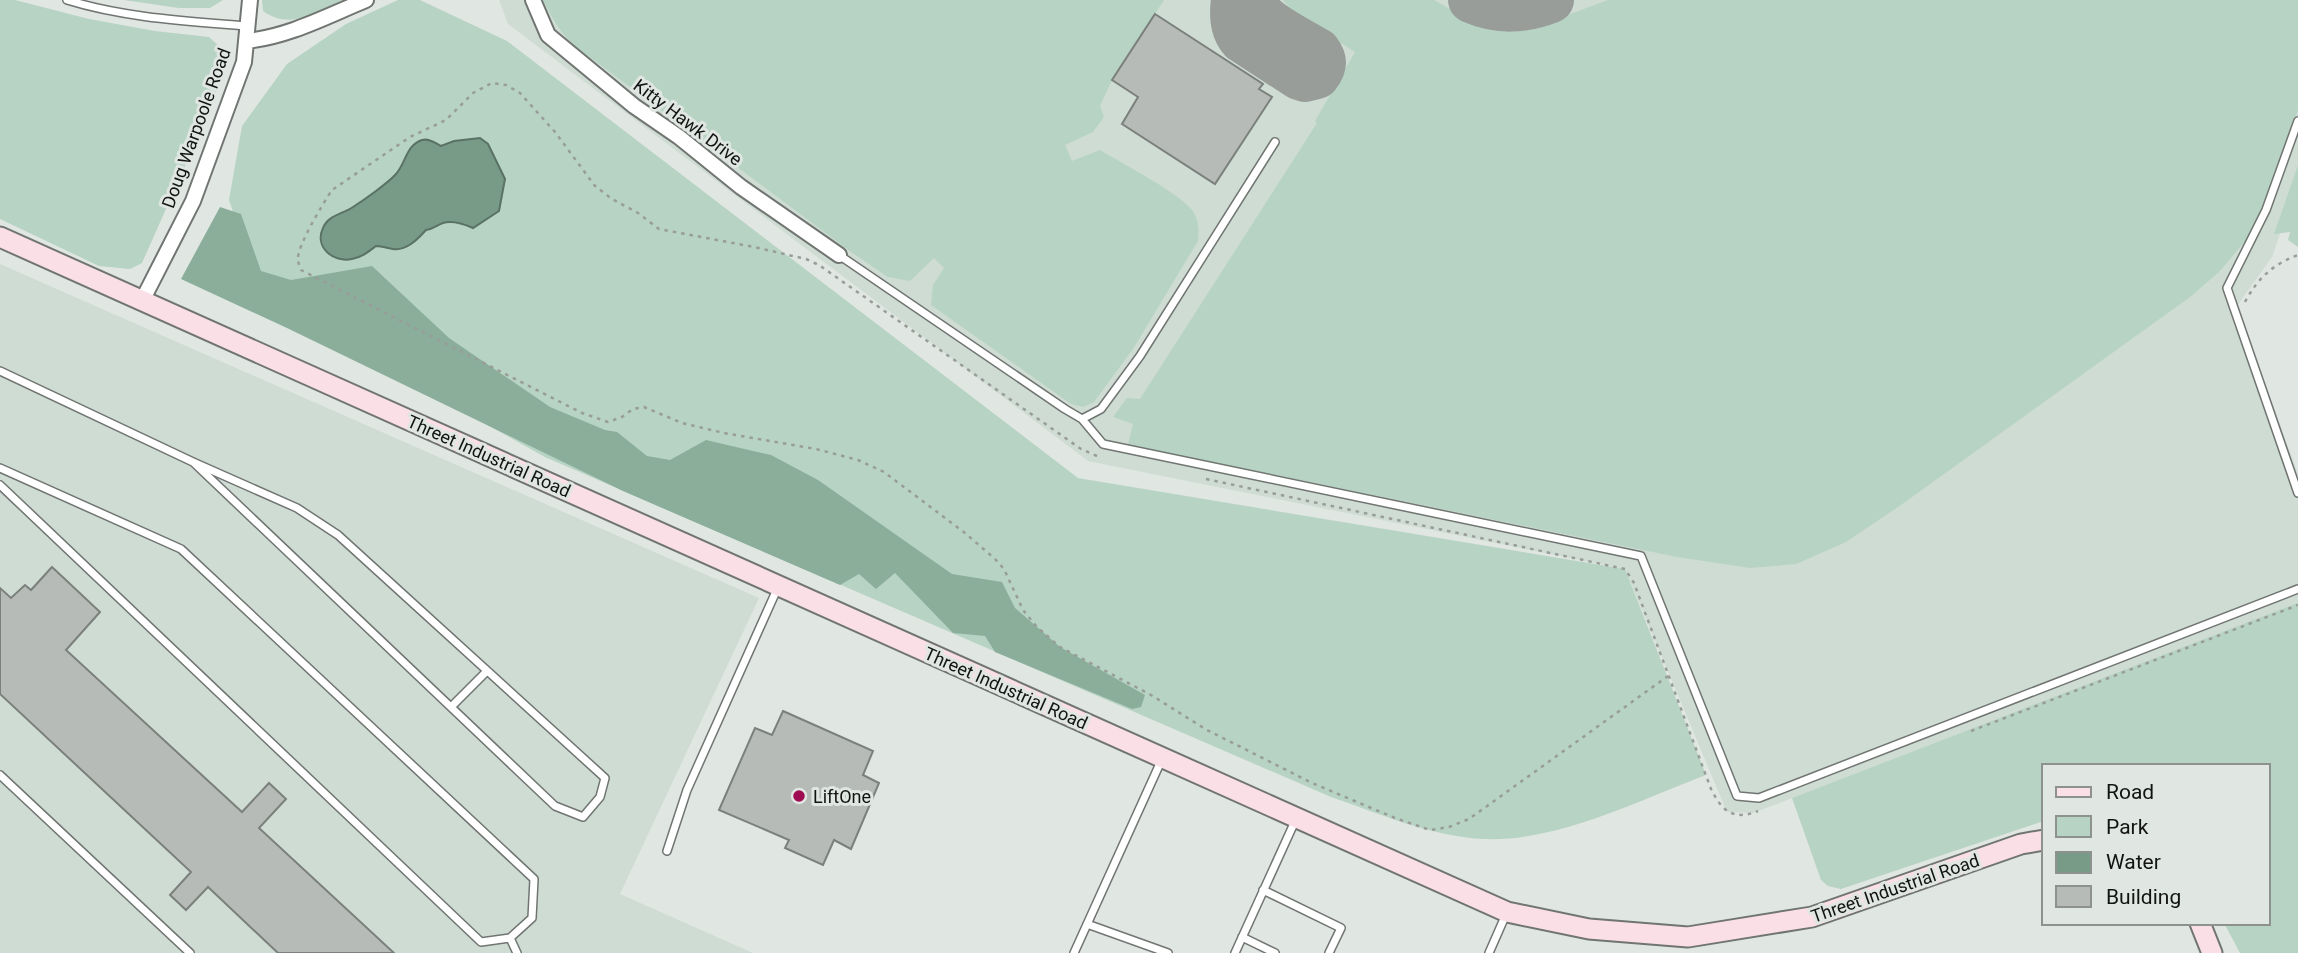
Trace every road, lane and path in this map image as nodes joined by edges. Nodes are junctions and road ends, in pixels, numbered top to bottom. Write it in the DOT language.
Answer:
graph roads {
  1 [pos="67,0"];
  2 [pos="250,0"];
  3 [pos="366,0"];
  4 [pos="533,0"];
  5 [pos="247,26"];
  6 [pos="246,41"];
  7 [pos="2298,121"];
  8 [pos="1275,142"];
  9 [pos="0,237"];
  10 [pos="839,255"];
  11 [pos="2298,255"];
  12 [pos="142,301"];
  13 [pos="2244,303"];
  14 [pos="0,371"];
  15 [pos="1082,419"];
  16 [pos="1108,458"];
  17 [pos="193,462"];
  18 [pos="0,468"];
  19 [pos="1204,479"];
  20 [pos="0,485"];
  21 [pos="2298,493"];
  22 [pos="779,586"];
  23 [pos="2298,589"];
  24 [pos="487,671"];
  25 [pos="451,707"];
  26 [pos="1162,758"];
  27 [pos="0,775"];
  28 [pos="1297,818"];
  29 [pos="2042,840"];
  30 [pos="667,851"];
  31 [pos="1263,890"];
  32 [pos="1507,912"];
  33 [pos="1087,924"];
  34 [pos="2201,925"];
  35 [pos="1242,937"];
  36 [pos="510,938"];
  37 [pos="190,953"];
  38 [pos="517,953"];
  39 [pos="1073,953"];
  40 [pos="1168,953"];
  41 [pos="1234,953"];
  42 [pos="1275,953"];
  43 [pos="1329,953"];
  44 [pos="1489,953"];
  45 [pos="2213,953"];
  1 -- 5 [label="lane"];
  2 -- 5 [label="street, Doug Warpoole Road"];
  3 -- 6 [label="street"];
  4 -- 10 [label="street, Kitty Hawk Drive"];
  5 -- 6 [label="street, Doug Warpoole Road"];
  6 -- 12 [label="street, Doug Warpoole Road"];
  7 -- 21 [label="lane"];
  8 -- 15 [label="lane"];
  9 -- 12 [label="street, Threet Industrial Road"];
  10 -- 15 [label="lane"];
  11 -- 13 [label="path"];
  12 -- 22 [label="street, Threet Industrial Road"];
  14 -- 17 [label="lane"];
  15 -- 23 [label="lane"];
  16 -- 19 [label="path"];
  17 -- 24 [label="lane"];
  17 -- 25 [label="lane"];
  18 -- 36 [label="lane"];
  20 -- 36 [label="lane"];
  22 -- 26 [label="street, Threet Industrial Road"];
  22 -- 30 [label="lane"];
  24 -- 25 [label="lane"];
  24 -- 25 [label="lane"];
  26 -- 28 [label="street, Threet Industrial Road"];
  26 -- 33 [label="lane"];
  27 -- 37 [label="lane"];
  28 -- 31 [label="lane"];
  28 -- 32 [label="street, Threet Industrial Road"];
  29 -- 32 [label="street, Threet Industrial Road"];
  31 -- 35 [label="lane"];
  31 -- 43 [label="lane"];
  32 -- 44 [label="lane"];
  33 -- 39 [label="lane"];
  33 -- 40 [label="lane"];
  34 -- 45 [label="street"];
  35 -- 41 [label="lane"];
  35 -- 42 [label="lane"];
  36 -- 38 [label="lane"];
}
